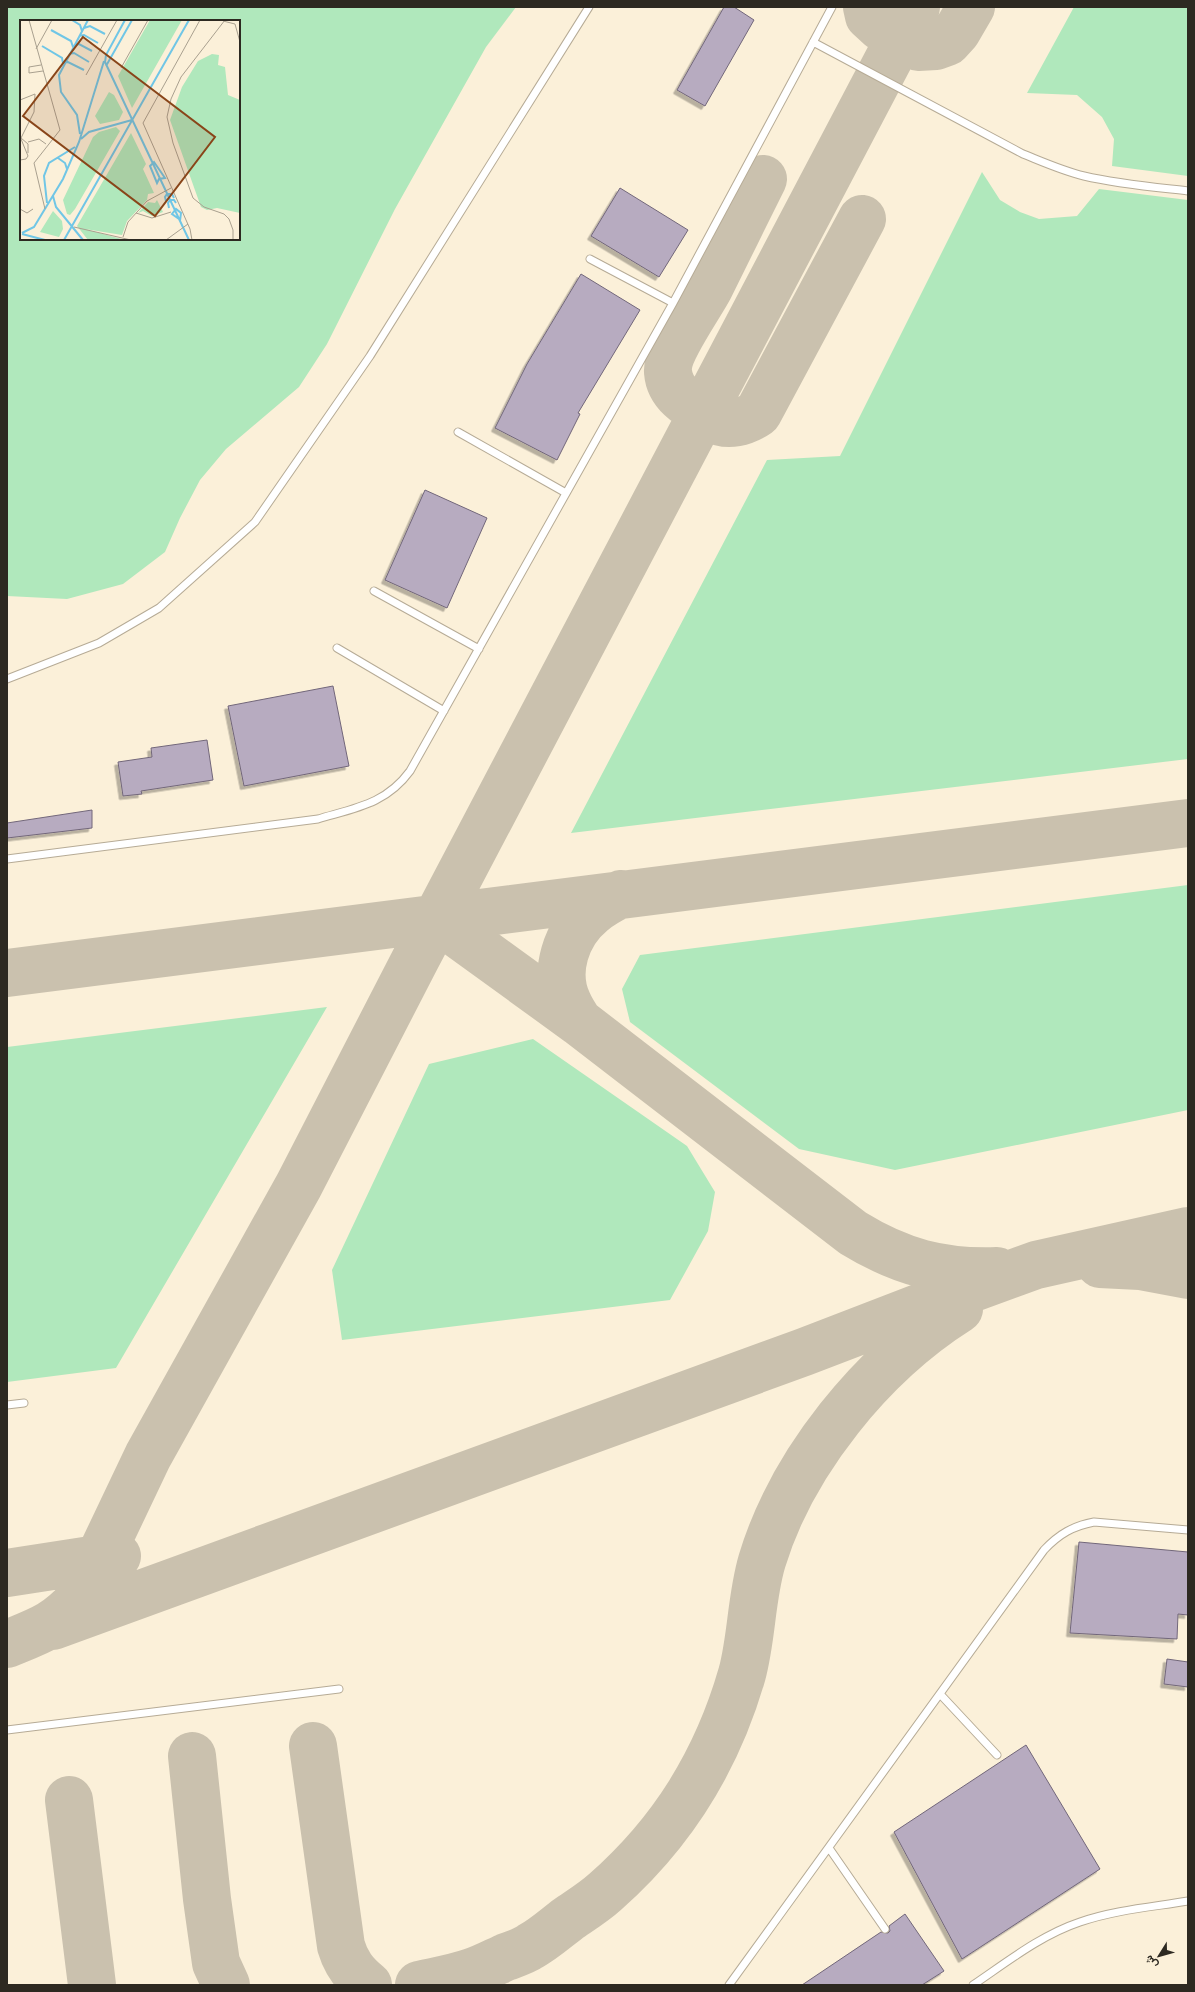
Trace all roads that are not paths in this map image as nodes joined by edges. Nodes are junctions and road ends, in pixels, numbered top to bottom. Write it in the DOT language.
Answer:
graph roads {
  1 [pos="590,7"];
  2 [pos="832,7"];
  3 [pos="813,42"];
  4 [pos="1188,191"];
  5 [pos="590,259"];
  6 [pos="673,303"];
  7 [pos="458,432"];
  8 [pos="566,493"];
  9 [pos="374,591"];
  10 [pos="337,648"];
  11 [pos="479,649"];
  12 [pos="7,679"];
  13 [pos="444,711"];
  14 [pos="7,859"];
  15 [pos="24,1403"];
  16 [pos="7,1405"];
  17 [pos="1188,1530"];
  18 [pos="338,1689"];
  19 [pos="940,1694"];
  20 [pos="7,1730"];
  21 [pos="997,1755"];
  22 [pos="828,1848"];
  23 [pos="1188,1901"];
  24 [pos="885,1929"];
  25 [pos="729,1985"];
  26 [pos="973,1985"];
  1 -- 12 [label="lane"];
  2 -- 3 [label="lane"];
  3 -- 4 [label="lane"];
  3 -- 6 [label="lane"];
  5 -- 6 [label="lane"];
  6 -- 8 [label="lane"];
  7 -- 8 [label="lane"];
  8 -- 11 [label="lane"];
  9 -- 11 [label="lane"];
  10 -- 13 [label="lane"];
  11 -- 13 [label="lane"];
  13 -- 14 [label="lane"];
  15 -- 16 [label="lane"];
  17 -- 19 [label="lane"];
  18 -- 20 [label="lane"];
  19 -- 21 [label="lane"];
  19 -- 22 [label="lane"];
  22 -- 24 [label="lane"];
  22 -- 25 [label="lane"];
  23 -- 26 [label="lane"];
}
